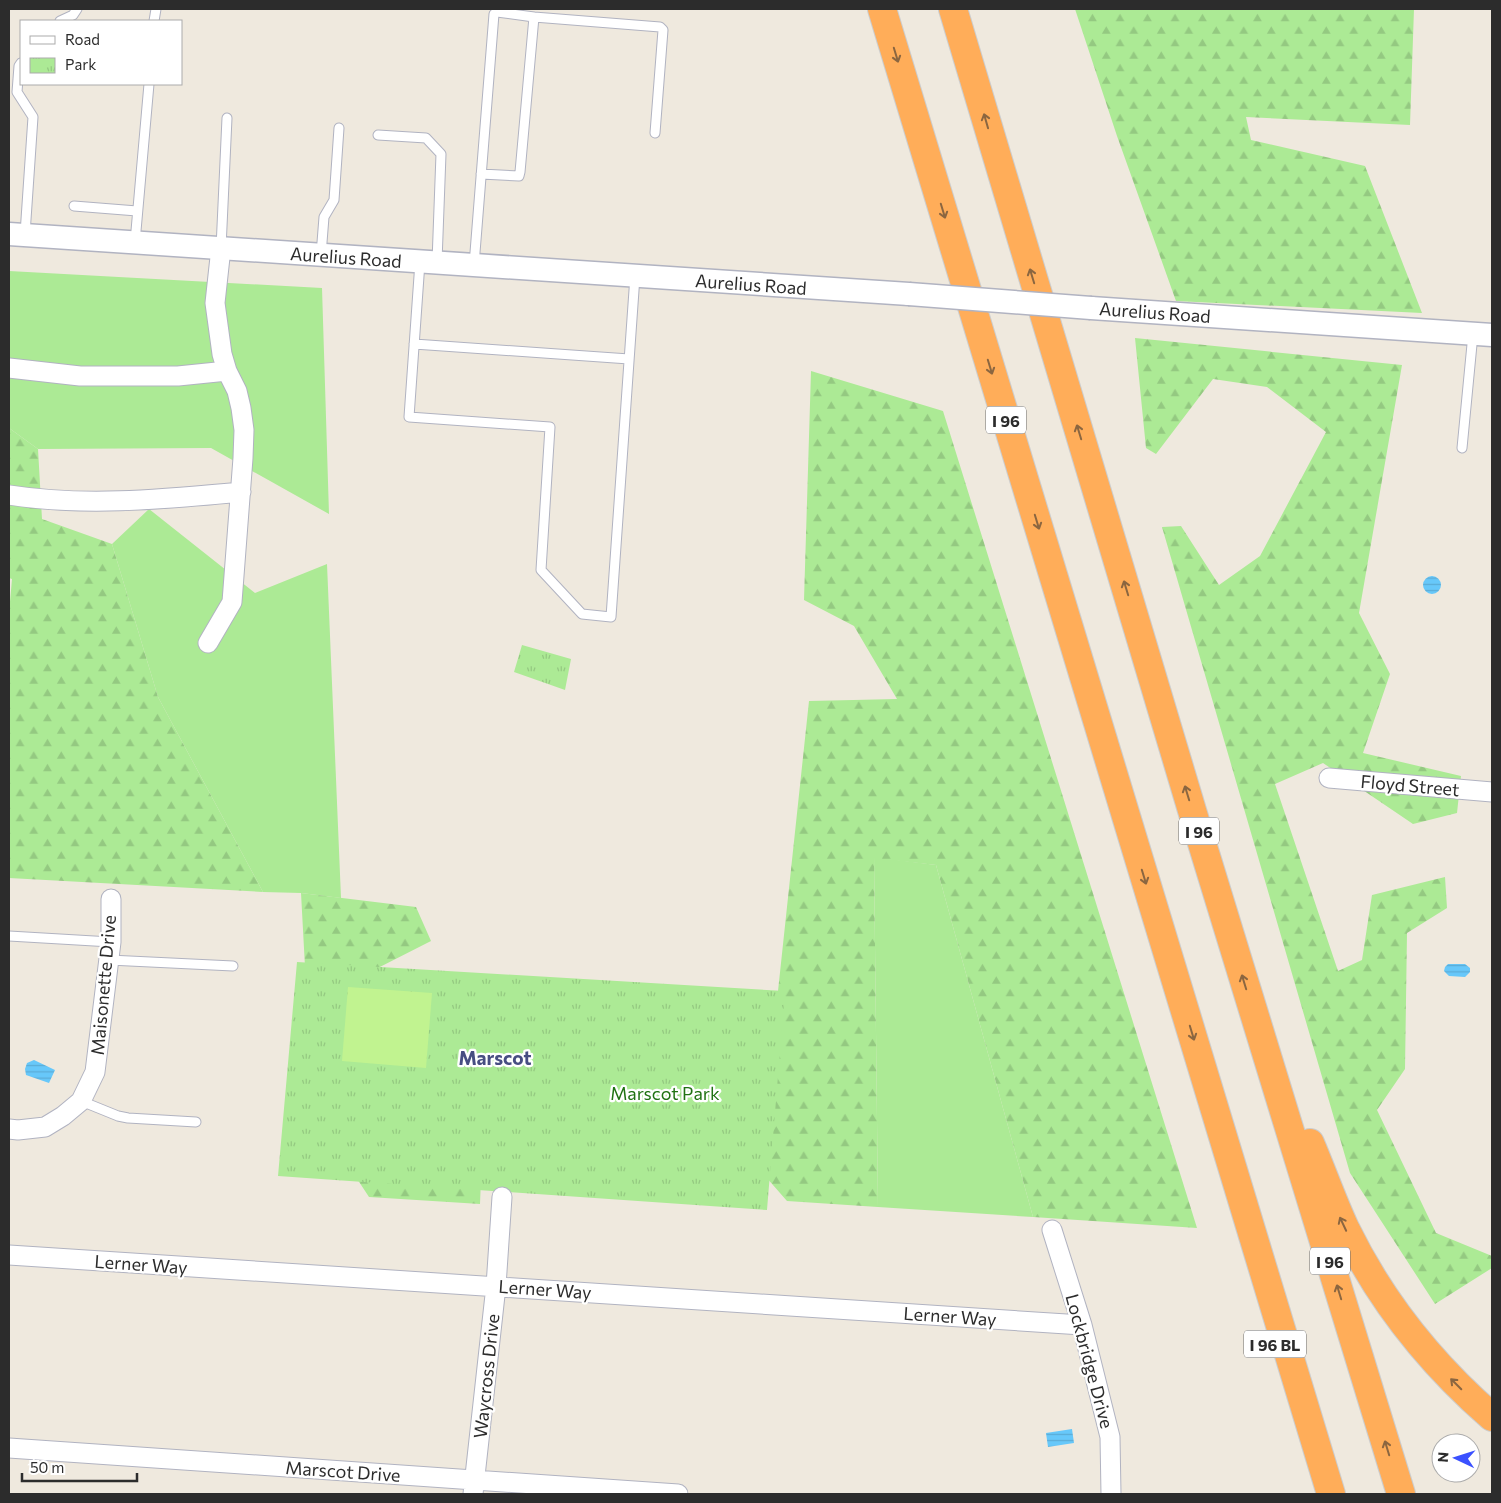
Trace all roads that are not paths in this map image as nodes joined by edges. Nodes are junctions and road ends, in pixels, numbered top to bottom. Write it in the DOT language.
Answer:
graph roads {
  1 [pos="76,9"];
  2 [pos="882,9"];
  3 [pos="954,9"];
  4 [pos="494,12"];
  5 [pos="534,17"];
  6 [pos="62,20"];
  7 [pos="20,64"];
  8 [pos="149,85"];
  9 [pos="227,118"];
  10 [pos="339,128"];
  11 [pos="655,132"];
  12 [pos="378,135"];
  13 [pos="481,174"];
  14 [pos="74,206"];
  15 [pos="138,211"];
  16 [pos="17,234"];
  17 [pos="135,242"];
  18 [pos="221,248"];
  19 [pos="321,255"];
  20 [pos="428,262"];
  21 [pos="474,265"];
  22 [pos="635,276"];
  23 [pos="1482,335"];
  24 [pos="414,344"];
  25 [pos="629,360"];
  26 [pos="9,368"];
  27 [pos="227,371"];
  28 [pos="1462,448"];
  29 [pos="241,492"];
  30 [pos="9,495"];
  31 [pos="208,643"];
  32 [pos="1329,778"];
  33 [pos="1492,792"];
  34 [pos="111,899"];
  35 [pos="9,936"];
  36 [pos="110,951"];
  37 [pos="233,966"];
  38 [pos="1258,1028"];
  39 [pos="81,1101"];
  40 [pos="196,1122"];
  41 [pos="9,1129"];
  42 [pos="1240,1193"];
  43 [pos="502,1197"];
  44 [pos="1052,1230"];
  45 [pos="9,1255"];
  46 [pos="496,1286"];
  47 [pos="1082,1325"];
  48 [pos="1492,1417"];
  49 [pos="9,1448"];
  50 [pos="474,1487"];
  51 [pos="678,1494"];
  52 [pos="1111,1494"];
  53 [pos="1313,1494"];
  54 [pos="1331,1494"];
  55 [pos="1401,1494"];
  1 -- 6 [label="lane"];
  2 -- 42 [label="highway, I 96, one-way"];
  38 -- 3 [label="highway, I 96, one-way"];
  4 -- 5 [label="lane"];
  4 -- 13 [label="lane"];
  5 -- 11 [label="lane"];
  5 -- 13 [label="lane"];
  7 -- 16 [label="lane"];
  8 -- 15 [label="lane"];
  9 -- 18 [label="lane"];
  10 -- 19 [label="lane"];
  12 -- 20 [label="lane"];
  13 -- 21 [label="lane"];
  14 -- 15 [label="lane"];
  15 -- 17 [label="lane"];
  16 -- 17 [label="street, Aurelius Road"];
  17 -- 18 [label="street, Aurelius Road"];
  18 -- 19 [label="street, Aurelius Road"];
  18 -- 27 [label="street"];
  19 -- 20 [label="street, Aurelius Road"];
  20 -- 21 [label="street, Aurelius Road"];
  20 -- 24 [label="lane"];
  21 -- 22 [label="street, Aurelius Road"];
  22 -- 23 [label="street, Aurelius Road, bridge"];
  22 -- 25 [label="lane"];
  23 -- 28 [label="lane"];
  24 -- 25 [label="lane"];
  24 -- 25 [label="lane"];
  26 -- 27 [label="street"];
  27 -- 29 [label="street"];
  29 -- 30 [label="street"];
  29 -- 31 [label="street"];
  32 -- 33 [label="street, Floyd Street"];
  34 -- 36 [label="street, Maisonette Drive"];
  35 -- 36 [label="lane"];
  36 -- 37 [label="lane"];
  36 -- 39 [label="street, Maisonette Drive"];
  48 -- 38 [label="highway, one-way"];
  55 -- 38 [label="highway, I 96, one-way"];
  39 -- 40 [label="lane"];
  39 -- 41 [label="street"];
  42 -- 53 [label="highway, I 96 BL"];
  42 -- 54 [label="highway, I 96"];
  43 -- 46 [label="street, Waycross Drive"];
  44 -- 47 [label="street, Lockbridge Drive"];
  45 -- 46 [label="street, Lerner Way"];
  46 -- 47 [label="street, Lerner Way"];
  46 -- 50 [label="street, Waycross Drive"];
  47 -- 52 [label="street, Lockbridge Drive"];
  49 -- 50 [label="street, Marscot Drive"];
  50 -- 51 [label="street, Marscot Drive"];
}
